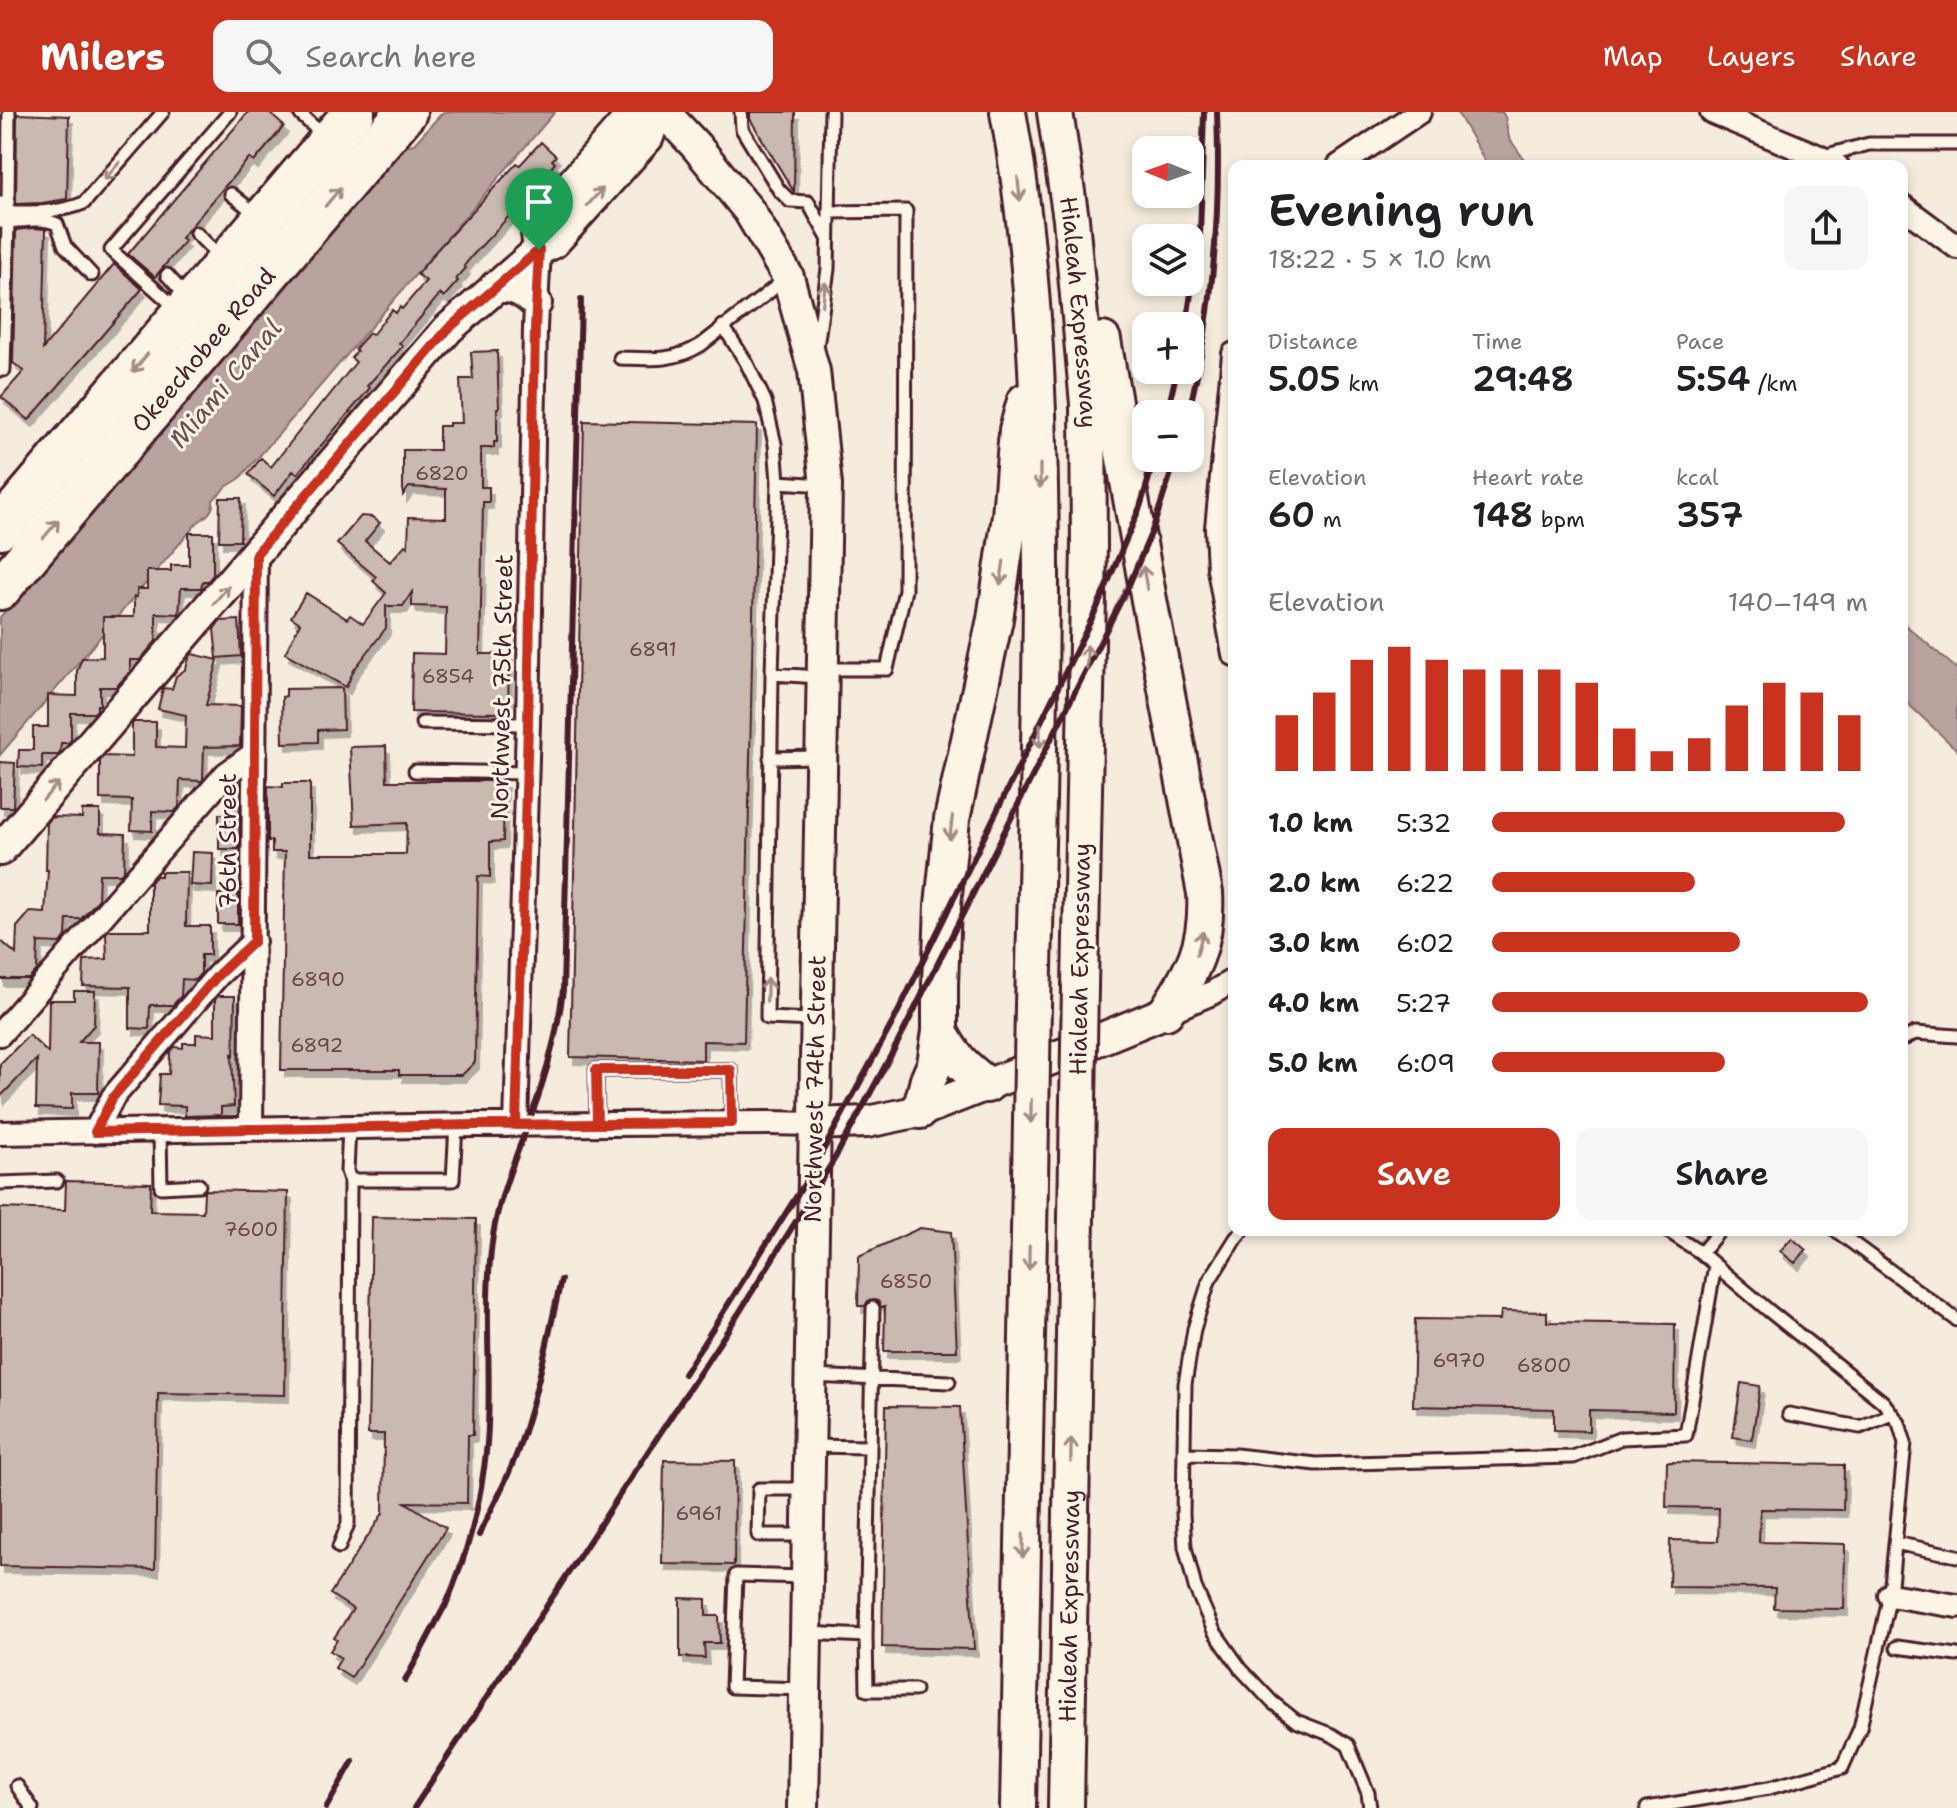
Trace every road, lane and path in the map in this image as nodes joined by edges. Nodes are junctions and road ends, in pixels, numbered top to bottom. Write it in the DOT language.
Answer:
graph roads {
  1 [pos="9,112"];
  2 [pos="163,112"];
  3 [pos="230,112"];
  4 [pos="406,112"];
  5 [pos="645,112"];
  6 [pos="656,112"];
  7 [pos="664,112"];
  8 [pos="741,112"];
  9 [pos="831,112"];
  10 [pos="1008,112"];
  11 [pos="1055,112"];
  12 [pos="1419,112"];
  13 [pos="1712,112"];
  14 [pos="339,118"];
  15 [pos="1957,144"];
  16 [pos="1348,160"];
  17 [pos="1826,160"];
  18 [pos="1830,160"];
  19 [pos="231,194"];
  20 [pos="0,203"];
  21 [pos="1908,210"];
  22 [pos="829,212"];
  23 [pos="3,219"];
  24 [pos="263,219"];
  25 [pos="196,233"];
  26 [pos="828,239"];
  27 [pos="1957,247"];
  28 [pos="539,250"];
  29 [pos="226,263"];
  30 [pos="92,275"];
  31 [pos="788,277"];
  32 [pos="1077,282"];
  33 [pos="495,287"];
  34 [pos="180,297"];
  35 [pos="536,303"];
  36 [pos="723,326"];
  37 [pos="620,358"];
  38 [pos="1035,358"];
  39 [pos="0,370"];
  40 [pos="814,371"];
  41 [pos="1228,425"];
  42 [pos="778,482"];
  43 [pos="826,485"];
  44 [pos="15,495"];
  45 [pos="0,528"];
  46 [pos="256,554"];
  47 [pos="0,589"];
  48 [pos="1228,617"];
  49 [pos="823,673"];
  50 [pos="772,674"];
  51 [pos="422,723"];
  52 [pos="528,724"];
  53 [pos="255,753"];
  54 [pos="821,757"];
  55 [pos="770,758"];
  56 [pos="415,771"];
  57 [pos="527,773"];
  58 [pos="0,850"];
  59 [pos="1203,878"];
  60 [pos="1228,895"];
  61 [pos="254,941"];
  62 [pos="1228,984"];
  63 [pos="1166,1012"];
  64 [pos="817,1020"];
  65 [pos="940,1031"];
  66 [pos="0,1034"];
  67 [pos="1957,1036"];
  68 [pos="1908,1037"];
  69 [pos="987,1085"];
  70 [pos="920,1111"];
  71 [pos="732,1123"];
  72 [pos="597,1124"];
  73 [pos="814,1124"];
  74 [pos="456,1125"];
  75 [pos="516,1125"];
  76 [pos="349,1127"];
  77 [pos="251,1129"];
  78 [pos="160,1131"];
  79 [pos="95,1132"];
  80 [pos="0,1133"];
  81 [pos="350,1180"];
  82 [pos="57,1181"];
  83 [pos="0,1183"];
  84 [pos="199,1185"];
  85 [pos="1238,1236"];
  86 [pos="1675,1236"];
  87 [pos="1715,1236"];
  88 [pos="1843,1236"];
  89 [pos="1701,1253"];
  90 [pos="1715,1265"];
  91 [pos="873,1308"];
  92 [pos="1957,1320"];
  93 [pos="811,1376"];
  94 [pos="870,1378"];
  95 [pos="949,1382"];
  96 [pos="1789,1414"];
  97 [pos="1892,1414"];
  98 [pos="809,1446"];
  99 [pos="869,1447"];
  100 [pos="1184,1454"];
  101 [pos="809,1489"];
  102 [pos="808,1535"];
  103 [pos="1895,1543"];
  104 [pos="339,1547"];
  105 [pos="1957,1556"];
  106 [pos="807,1577"];
  107 [pos="1890,1595"];
  108 [pos="1957,1606"];
  109 [pos="806,1633"];
  110 [pos="866,1636"];
  111 [pos="1897,1647"];
  112 [pos="1957,1655"];
  113 [pos="806,1689"];
  114 [pos="915,1690"];
  115 [pos="17,1786"];
  116 [pos="32,1808"];
  117 [pos="803,1808"];
  118 [pos="1018,1808"];
  119 [pos="1066,1808"];
  120 [pos="1370,1808"];
  121 [pos="1647,1808"];
  1 -- 20 [label="lane"];
  2 -- 23 [label="lane, one-way"];
  3 -- 34 [label="lane"];
  47 -- 4 [label="highway, Okeechobee Road, one-way"];
  5 -- 28 [label="main road"];
  28 -- 6 [label="main road, one-way"];
  7 -- 31 [label="main road, Northwest 74th Street"];
  8 -- 26 [label="lane"];
  9 -- 22 [label="lane, Northwest 74th Street"];
  10 -- 38 [label="main road, Hialeah Expressway, one-way"];
  11 -- 32 [label="main road, Hialeah Expressway"];
  12 -- 16 [label="street"];
  13 -- 17 [label="street"];
  14 -- 24 [label="highway, Okeechobee Road"];
  15 -- 18 [label="lane"];
  19 -- 24 [label="lane"];
  21 -- 27 [label="street"];
  22 -- 26 [label="lane, Northwest 74th Street"];
  22 -- 49 [label="lane"];
  23 -- 30 [label="lane"];
  23 -- 39 [label="lane"];
  24 -- 29 [label="highway, Okeechobee Road"];
  25 -- 29 [label="lane"];
  40 -- 26 [label="lane, Northwest 74th Street, one-way"];
  28 -- 33 [label="main road"];
  28 -- 35 [label="street, Northwest 75th Street"];
  29 -- 34 [label="highway, Okeechobee Road"];
  31 -- 36 [label="lane"];
  31 -- 40 [label="main road, Northwest 74th Street"];
  59 -- 32 [label="main road, one-way"];
  119 -- 32 [label="main road, Hialeah Expressway, one-way, bridge"];
  33 -- 35 [label="main road"];
  33 -- 46 [label="main road"];
  34 -- 44 [label="highway, Okeechobee Road, one-way"];
  35 -- 52 [label="street, Northwest 75th Street"];
  36 -- 37 [label="lane"];
  36 -- 42 [label="lane"];
  38 -- 65 [label="main road, one-way"];
  38 -- 118 [label="main road, Hialeah Expressway, one-way, bridge"];
  40 -- 43 [label="main road, Northwest 74th Street"];
  41 -- 48 [label="street"];
  42 -- 43 [label="lane"];
  42 -- 50 [label="lane"];
  43 -- 49 [label="main road, Northwest 74th Street"];
  44 -- 45 [label="highway, Okeechobee Road"];
  46 -- 53 [label="street, 76th Street"];
  58 -- 46 [label="main road, one-way"];
  49 -- 50 [label="lane"];
  49 -- 54 [label="main road, Northwest 74th Street"];
  50 -- 55 [label="lane"];
  51 -- 52 [label="lane"];
  52 -- 57 [label="street, Northwest 75th Street"];
  53 -- 61 [label="street, 76th Street"];
  53 -- 66 [label="street"];
  54 -- 55 [label="lane"];
  54 -- 64 [label="main road, Northwest 74th Street"];
  64 -- 55 [label="lane, one-way"];
  56 -- 57 [label="lane"];
  57 -- 75 [label="street, Northwest 75th Street"];
  59 -- 60 [label="main road"];
  63 -- 59 [label="main road, one-way"];
  61 -- 77 [label="street, 76th Street"];
  61 -- 79 [label="street"];
  62 -- 63 [label="street"];
  63 -- 69 [label="main road"];
  64 -- 73 [label="main road, Northwest 74th Street"];
  65 -- 69 [label="main road"];
  65 -- 70 [label="main road"];
  67 -- 68 [label="lane"];
  69 -- 70 [label="main road"];
  70 -- 73 [label="main road"];
  71 -- 72 [label="street"];
  71 -- 72 [label="lane"];
  71 -- 73 [label="street"];
  72 -- 75 [label="street"];
  73 -- 93 [label="main road, Northwest 74th Street"];
  74 -- 75 [label="street"];
  74 -- 76 [label="street"];
  74 -- 81 [label="lane"];
  76 -- 77 [label="street"];
  76 -- 81 [label="lane"];
  77 -- 78 [label="street"];
  78 -- 79 [label="street"];
  78 -- 84 [label="lane"];
  79 -- 80 [label="street"];
  81 -- 104 [label="lane"];
  82 -- 83 [label="lane"];
  85 -- 100 [label="lane"];
  86 -- 89 [label="lane"];
  87 -- 89 [label="lane"];
  88 -- 92 [label="lane"];
  89 -- 90 [label="lane"];
  90 -- 97 [label="lane"];
  90 -- 100 [label="lane"];
  91 -- 94 [label="lane"];
  93 -- 94 [label="lane"];
  93 -- 98 [label="main road, Northwest 74th Street"];
  94 -- 95 [label="lane"];
  94 -- 99 [label="lane"];
  96 -- 97 [label="lane"];
  97 -- 103 [label="lane"];
  98 -- 99 [label="lane"];
  98 -- 101 [label="main road, Northwest 74th Street"];
  99 -- 110 [label="lane"];
  100 -- 120 [label="lane"];
  101 -- 102 [label="main road, Northwest 74th Street"];
  101 -- 102 [label="lane"];
  102 -- 106 [label="main road, Northwest 74th Street"];
  103 -- 105 [label="lane"];
  103 -- 107 [label="lane"];
  106 -- 109 [label="main road, Northwest 74th Street"];
  106 -- 113 [label="lane"];
  107 -- 108 [label="street"];
  107 -- 121 [label="lane"];
  109 -- 110 [label="lane"];
  109 -- 113 [label="main road, Northwest 74th Street"];
  110 -- 114 [label="lane"];
  111 -- 112 [label="lane"];
  113 -- 117 [label="main road, Northwest 74th Street"];
  115 -- 116 [label="lane"];
}
